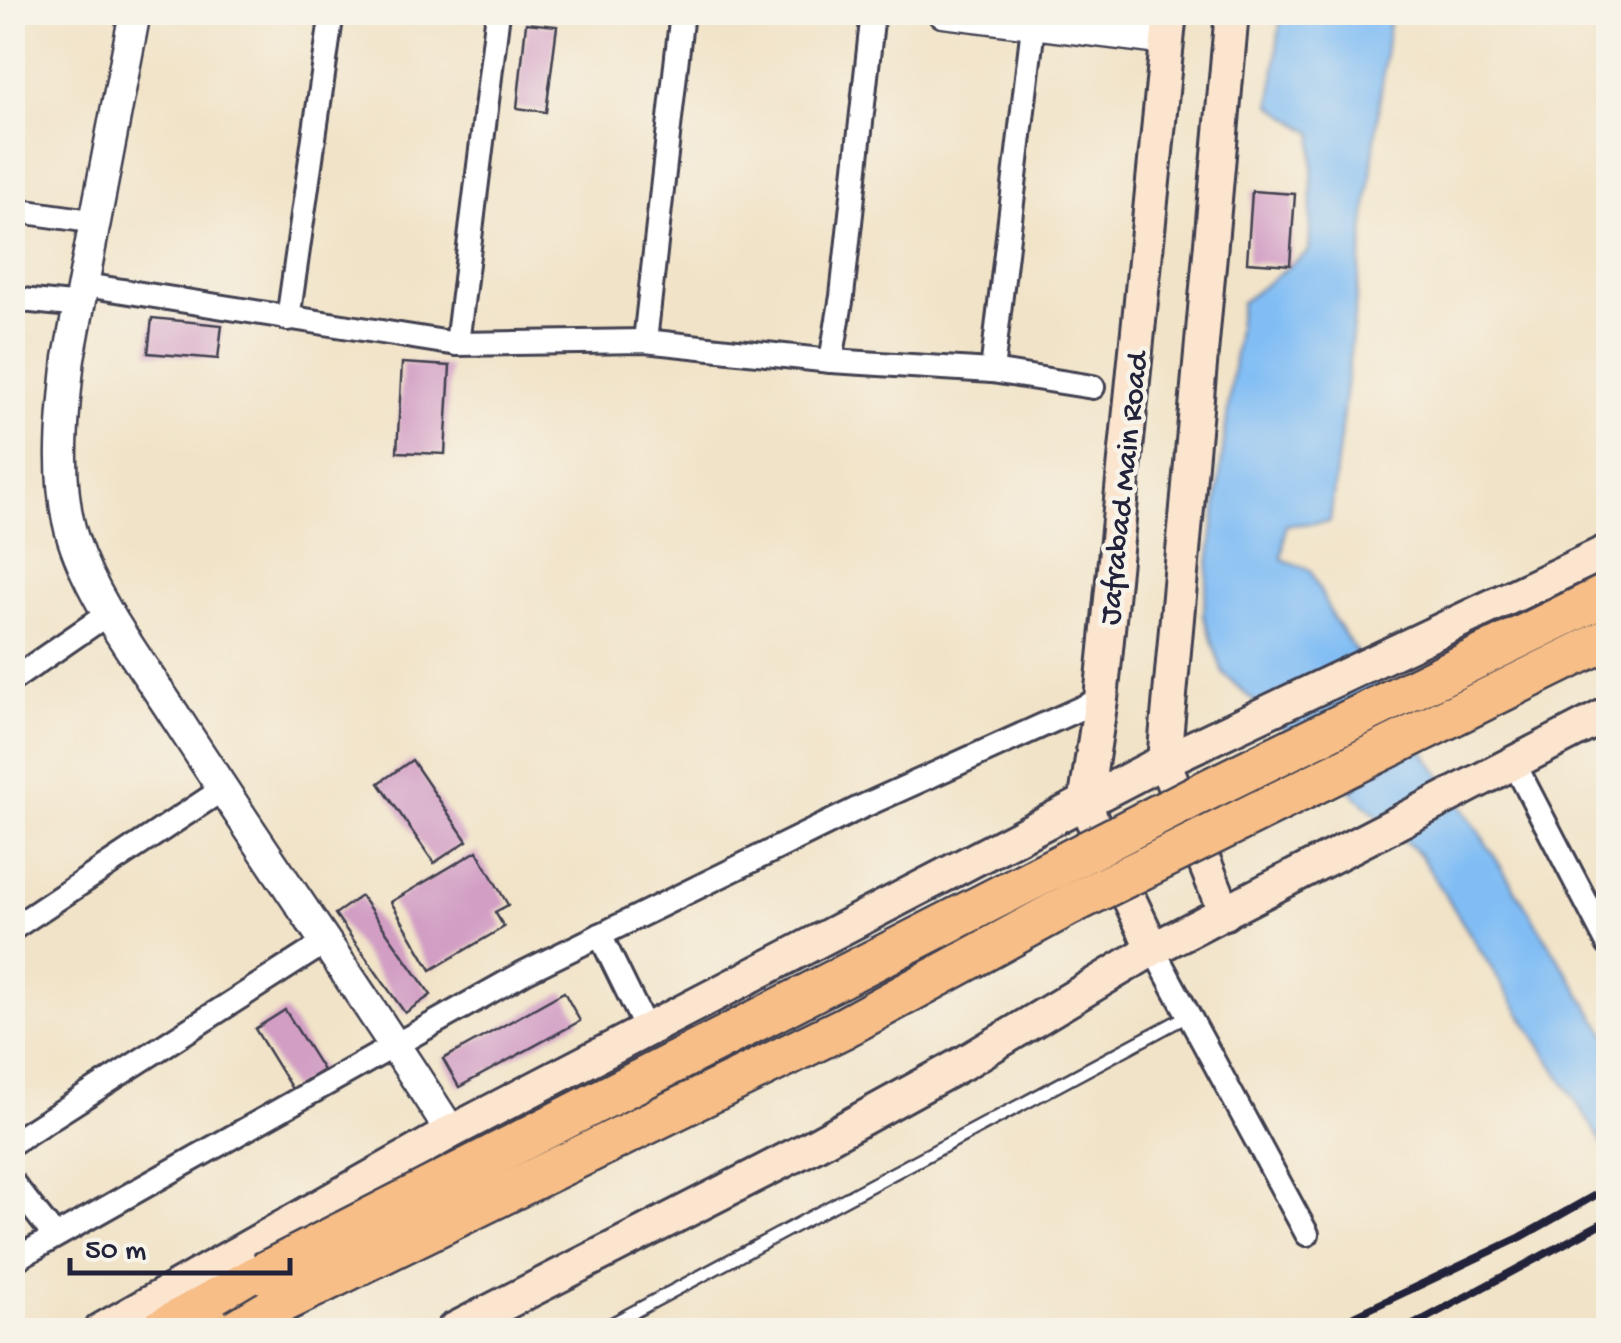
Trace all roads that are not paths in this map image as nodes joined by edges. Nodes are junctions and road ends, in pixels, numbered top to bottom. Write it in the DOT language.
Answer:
graph roads {
  1 [pos="134,12"];
  2 [pos="332,12"];
  3 [pos="498,12"];
  4 [pos="682,12"];
  5 [pos="873,12"];
  6 [pos="943,12"];
  7 [pos="1232,12"];
  8 [pos="1033,26"];
  9 [pos="1169,26"];
  10 [pos="12,210"];
  11 [pos="98,222"];
  12 [pos="83,295"];
  13 [pos="12,299"];
  14 [pos="288,319"];
  15 [pos="645,340"];
  16 [pos="457,344"];
  17 [pos="831,361"];
  18 [pos="992,371"];
  19 [pos="1093,388"];
  20 [pos="1608,551"];
  21 [pos="1608,594"];
  22 [pos="109,613"];
  23 [pos="1608,639"];
  24 [pos="12,680"];
  25 [pos="1101,699"];
  26 [pos="1608,714"];
  27 [pos="1164,760"];
  28 [pos="1514,761"];
  29 [pos="223,789"];
  30 [pos="1085,805"];
  31 [pos="1225,912"];
  32 [pos="12,929"];
  33 [pos="600,934"];
  34 [pos="323,944"];
  35 [pos="1608,944"];
  36 [pos="1153,949"];
  37 [pos="1189,1014"];
  38 [pos="647,1031"];
  39 [pos="394,1042"];
  40 [pos="451,1132"];
  41 [pos="12,1142"];
  42 [pos="12,1182"];
  43 [pos="52,1234"];
  44 [pos="1307,1234"];
  45 [pos="12,1261"];
  46 [pos="101,1330"];
  47 [pos="160,1330"];
  48 [pos="236,1330"];
  49 [pos="453,1330"];
  50 [pos="600,1330"];
  1 -- 11 [label="street"];
  2 -- 14 [label="street"];
  3 -- 16 [label="street"];
  4 -- 15 [label="street"];
  5 -- 17 [label="street"];
  6 -- 8 [label="street"];
  7 -- 27 [label="main road, Jafrabad Main Road"];
  8 -- 9 [label="street"];
  8 -- 18 [label="street"];
  9 -- 25 [label="main road, Jafrabad Main Road"];
  10 -- 11 [label="street"];
  11 -- 12 [label="street"];
  12 -- 13 [label="street"];
  12 -- 14 [label="street"];
  12 -- 22 [label="street"];
  14 -- 16 [label="street"];
  15 -- 16 [label="street"];
  15 -- 17 [label="street"];
  17 -- 18 [label="street"];
  18 -- 19 [label="street"];
  20 -- 27 [label="main road"];
  21 -- 47 [label="highway, bridge"];
  22 -- 24 [label="street"];
  22 -- 29 [label="street"];
  23 -- 48 [label="highway, bridge"];
  25 -- 30 [label="main road, Jafrabad Main Road"];
  25 -- 33 [label="street"];
  26 -- 28 [label="main road"];
  27 -- 30 [label="main road"];
  27 -- 31 [label="main road, Jafrabad Main Road"];
  28 -- 31 [label="main road"];
  28 -- 35 [label="street"];
  29 -- 32 [label="street"];
  29 -- 34 [label="street"];
  30 -- 36 [label="main road"];
  30 -- 38 [label="main road"];
  31 -- 36 [label="main road"];
  33 -- 38 [label="street"];
  33 -- 39 [label="street"];
  34 -- 39 [label="street"];
  34 -- 41 [label="street"];
  36 -- 37 [label="street"];
  36 -- 49 [label="main road"];
  37 -- 44 [label="street"];
  37 -- 50 [label="lane"];
  38 -- 40 [label="main road"];
  39 -- 40 [label="street"];
  39 -- 43 [label="street"];
  40 -- 46 [label="main road"];
  42 -- 43 [label="street"];
  43 -- 45 [label="street"];
}
